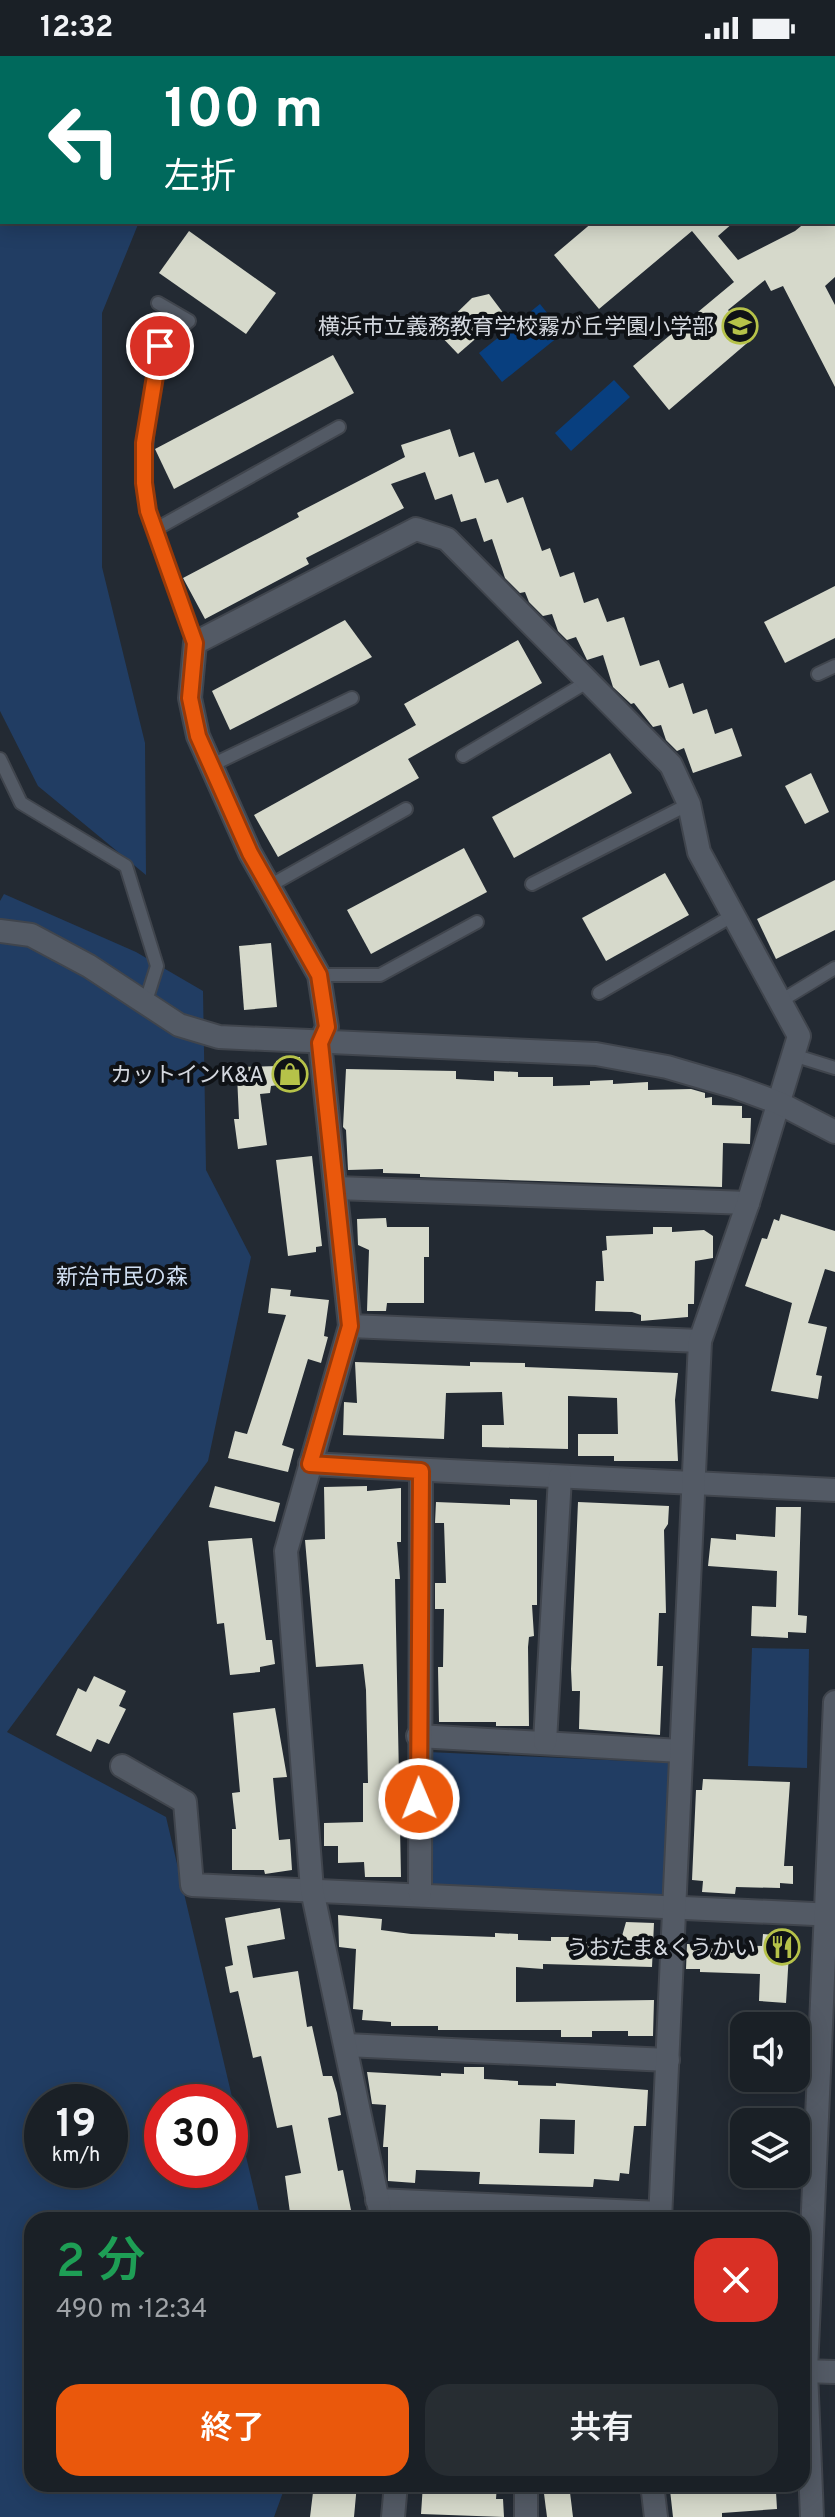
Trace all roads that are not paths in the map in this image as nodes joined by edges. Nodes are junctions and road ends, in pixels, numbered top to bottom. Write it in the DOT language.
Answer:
graph roads {
  1 [pos="158,303"];
  2 [pos="339,427"];
  3 [pos="156,529"];
  4 [pos="195,643"];
  5 [pos="835,666"];
  6 [pos="818,674"];
  7 [pos="587,682"];
  8 [pos="352,698"];
  9 [pos="463,756"];
  10 [pos="0,759"];
  11 [pos="214,764"];
  12 [pos="689,804"];
  13 [pos="406,809"];
  14 [pos="532,884"];
  15 [pos="271,885"];
  16 [pos="732,916"];
  17 [pos="477,922"];
  18 [pos="0,931"];
  19 [pos="835,968"];
  20 [pos="319,975"];
  21 [pos="599,993"];
  22 [pos="146,1001"];
  23 [pos="779,1002"];
  24 [pos="320,1043"];
  25 [pos="793,1055"];
  26 [pos="835,1068"];
  27 [pos="779,1103"];
  28 [pos="835,1132"];
  29 [pos="336,1188"];
  30 [pos="748,1203"];
  31 [pos="350,1326"];
  32 [pos="700,1341"];
  33 [pos="310,1464"];
  34 [pos="421,1471"];
  35 [pos="560,1477"];
  36 [pos="691,1485"];
  37 [pos="835,1490"];
  38 [pos="835,1702"];
  39 [pos="418,1736"];
  40 [pos="545,1742"];
  41 [pos="681,1751"];
  42 [pos="122,1766"];
  43 [pos="312,1890"];
  44 [pos="420,1894"];
  45 [pos="675,1907"];
  46 [pos="832,1914"];
  47 [pos="346,2045"];
  48 [pos="668,2060"];
  49 [pos="380,2210"];
  50 [pos="460,2212"];
  51 [pos="660,2212"];
  52 [pos="810,2273"];
  53 [pos="810,2371"];
  54 [pos="835,2372"];
  55 [pos="810,2480"];
  56 [pos="395,2492"];
  57 [pos="526,2492"];
  58 [pos="653,2492"];
  59 [pos="393,2517"];
  60 [pos="526,2517"];
  61 [pos="656,2517"];
  62 [pos="812,2517"];
  1 -- 3 [label="lane"];
  2 -- 3 [label="lane"];
  3 -- 4 [label="lane"];
  4 -- 7 [label="street"];
  4 -- 11 [label="street"];
  5 -- 6 [label="lane"];
  7 -- 9 [label="lane"];
  7 -- 12 [label="street"];
  8 -- 11 [label="lane"];
  10 -- 22 [label="lane"];
  11 -- 15 [label="street"];
  12 -- 14 [label="lane"];
  12 -- 16 [label="street"];
  13 -- 15 [label="lane"];
  15 -- 20 [label="street"];
  16 -- 21 [label="lane"];
  16 -- 23 [label="street"];
  17 -- 20 [label="lane"];
  18 -- 22 [label="street"];
  19 -- 23 [label="lane"];
  20 -- 24 [label="street"];
  22 -- 24 [label="street"];
  23 -- 25 [label="street"];
  24 -- 27 [label="street"];
  24 -- 29 [label="street"];
  25 -- 26 [label="lane"];
  25 -- 27 [label="street"];
  27 -- 28 [label="street"];
  27 -- 30 [label="street"];
  29 -- 30 [label="street"];
  29 -- 31 [label="street"];
  30 -- 32 [label="street"];
  31 -- 32 [label="street"];
  31 -- 33 [label="street"];
  32 -- 36 [label="street"];
  33 -- 34 [label="street"];
  33 -- 43 [label="street"];
  34 -- 35 [label="street"];
  34 -- 39 [label="street"];
  35 -- 36 [label="street"];
  35 -- 40 [label="street"];
  36 -- 37 [label="street"];
  36 -- 41 [label="street"];
  38 -- 46 [label="street"];
  39 -- 40 [label="street"];
  39 -- 44 [label="street"];
  40 -- 41 [label="street"];
  41 -- 45 [label="street"];
  42 -- 43 [label="street"];
  43 -- 44 [label="street"];
  43 -- 47 [label="street"];
  44 -- 45 [label="street"];
  45 -- 46 [label="street"];
  45 -- 48 [label="street"];
  46 -- 52 [label="street"];
  47 -- 48 [label="street"];
  47 -- 49 [label="street"];
  48 -- 51 [label="street"];
  49 -- 50 [label="street"];
  53 -- 54 [label="street"];
  55 -- 62 [label="street"];
  56 -- 59 [label="street"];
  57 -- 60 [label="street"];
  58 -- 61 [label="street"];
}
